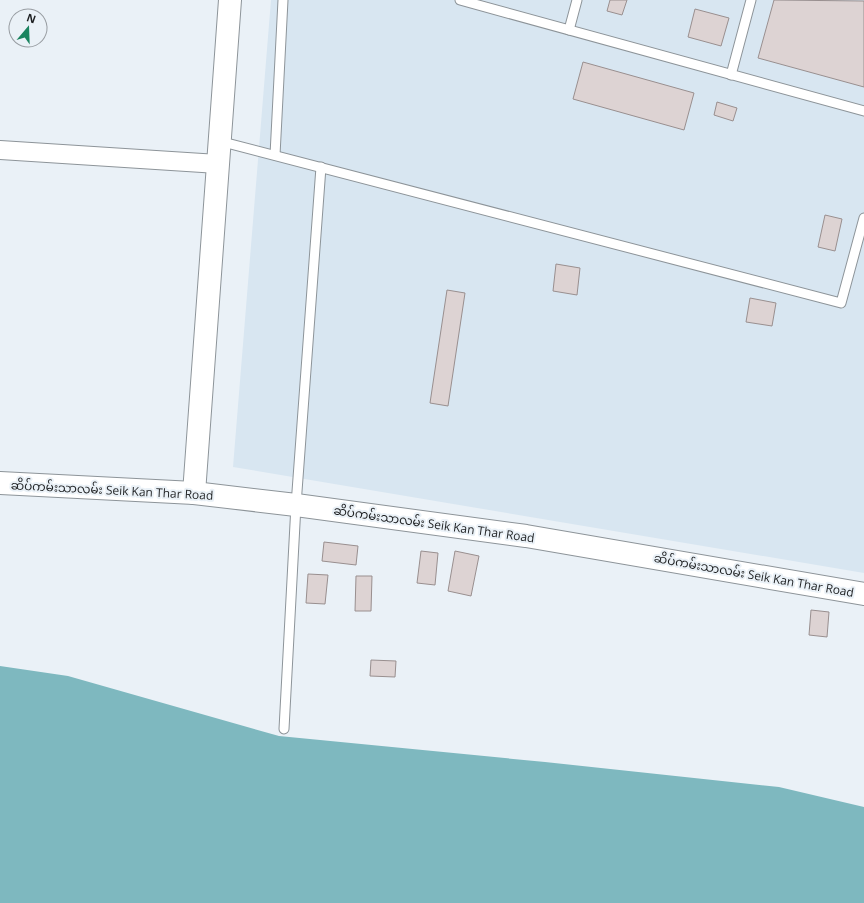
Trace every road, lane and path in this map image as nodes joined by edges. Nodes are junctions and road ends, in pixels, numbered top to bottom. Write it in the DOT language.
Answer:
graph roads {
  1 [pos="230,0"];
  2 [pos="284,0"];
  3 [pos="460,0"];
  4 [pos="578,0"];
  5 [pos="751,0"];
  6 [pos="569,30"];
  7 [pos="731,75"];
  8 [pos="864,111"];
  9 [pos="219,141"];
  10 [pos="0,150"];
  11 [pos="275,155"];
  12 [pos="218,164"];
  13 [pos="321,167"];
  14 [pos="864,218"];
  15 [pos="0,483"];
  16 [pos="194,493"];
  17 [pos="296,505"];
  18 [pos="864,594"];
  19 [pos="284,728"];
  1 -- 9 [label="street"];
  2 -- 11 [label="lane"];
  3 -- 6 [label="lane"];
  4 -- 6 [label="lane"];
  5 -- 7 [label="lane"];
  6 -- 7 [label="lane"];
  7 -- 8 [label="lane"];
  9 -- 11 [label="lane"];
  9 -- 12 [label="street"];
  10 -- 12 [label="street"];
  11 -- 13 [label="lane"];
  12 -- 16 [label="street"];
  13 -- 14 [label="lane"];
  13 -- 17 [label="lane"];
  15 -- 16 [label="street, ဆိပ်ကမ်းသာလမ်း Seik Kan Thar Road"];
  16 -- 17 [label="street, ဆိပ်ကမ်းသာလမ်း Seik Kan Thar Road"];
  17 -- 18 [label="street, ဆိပ်ကမ်းသာလမ်း Seik Kan Thar Road"];
  17 -- 19 [label="lane"];
}
